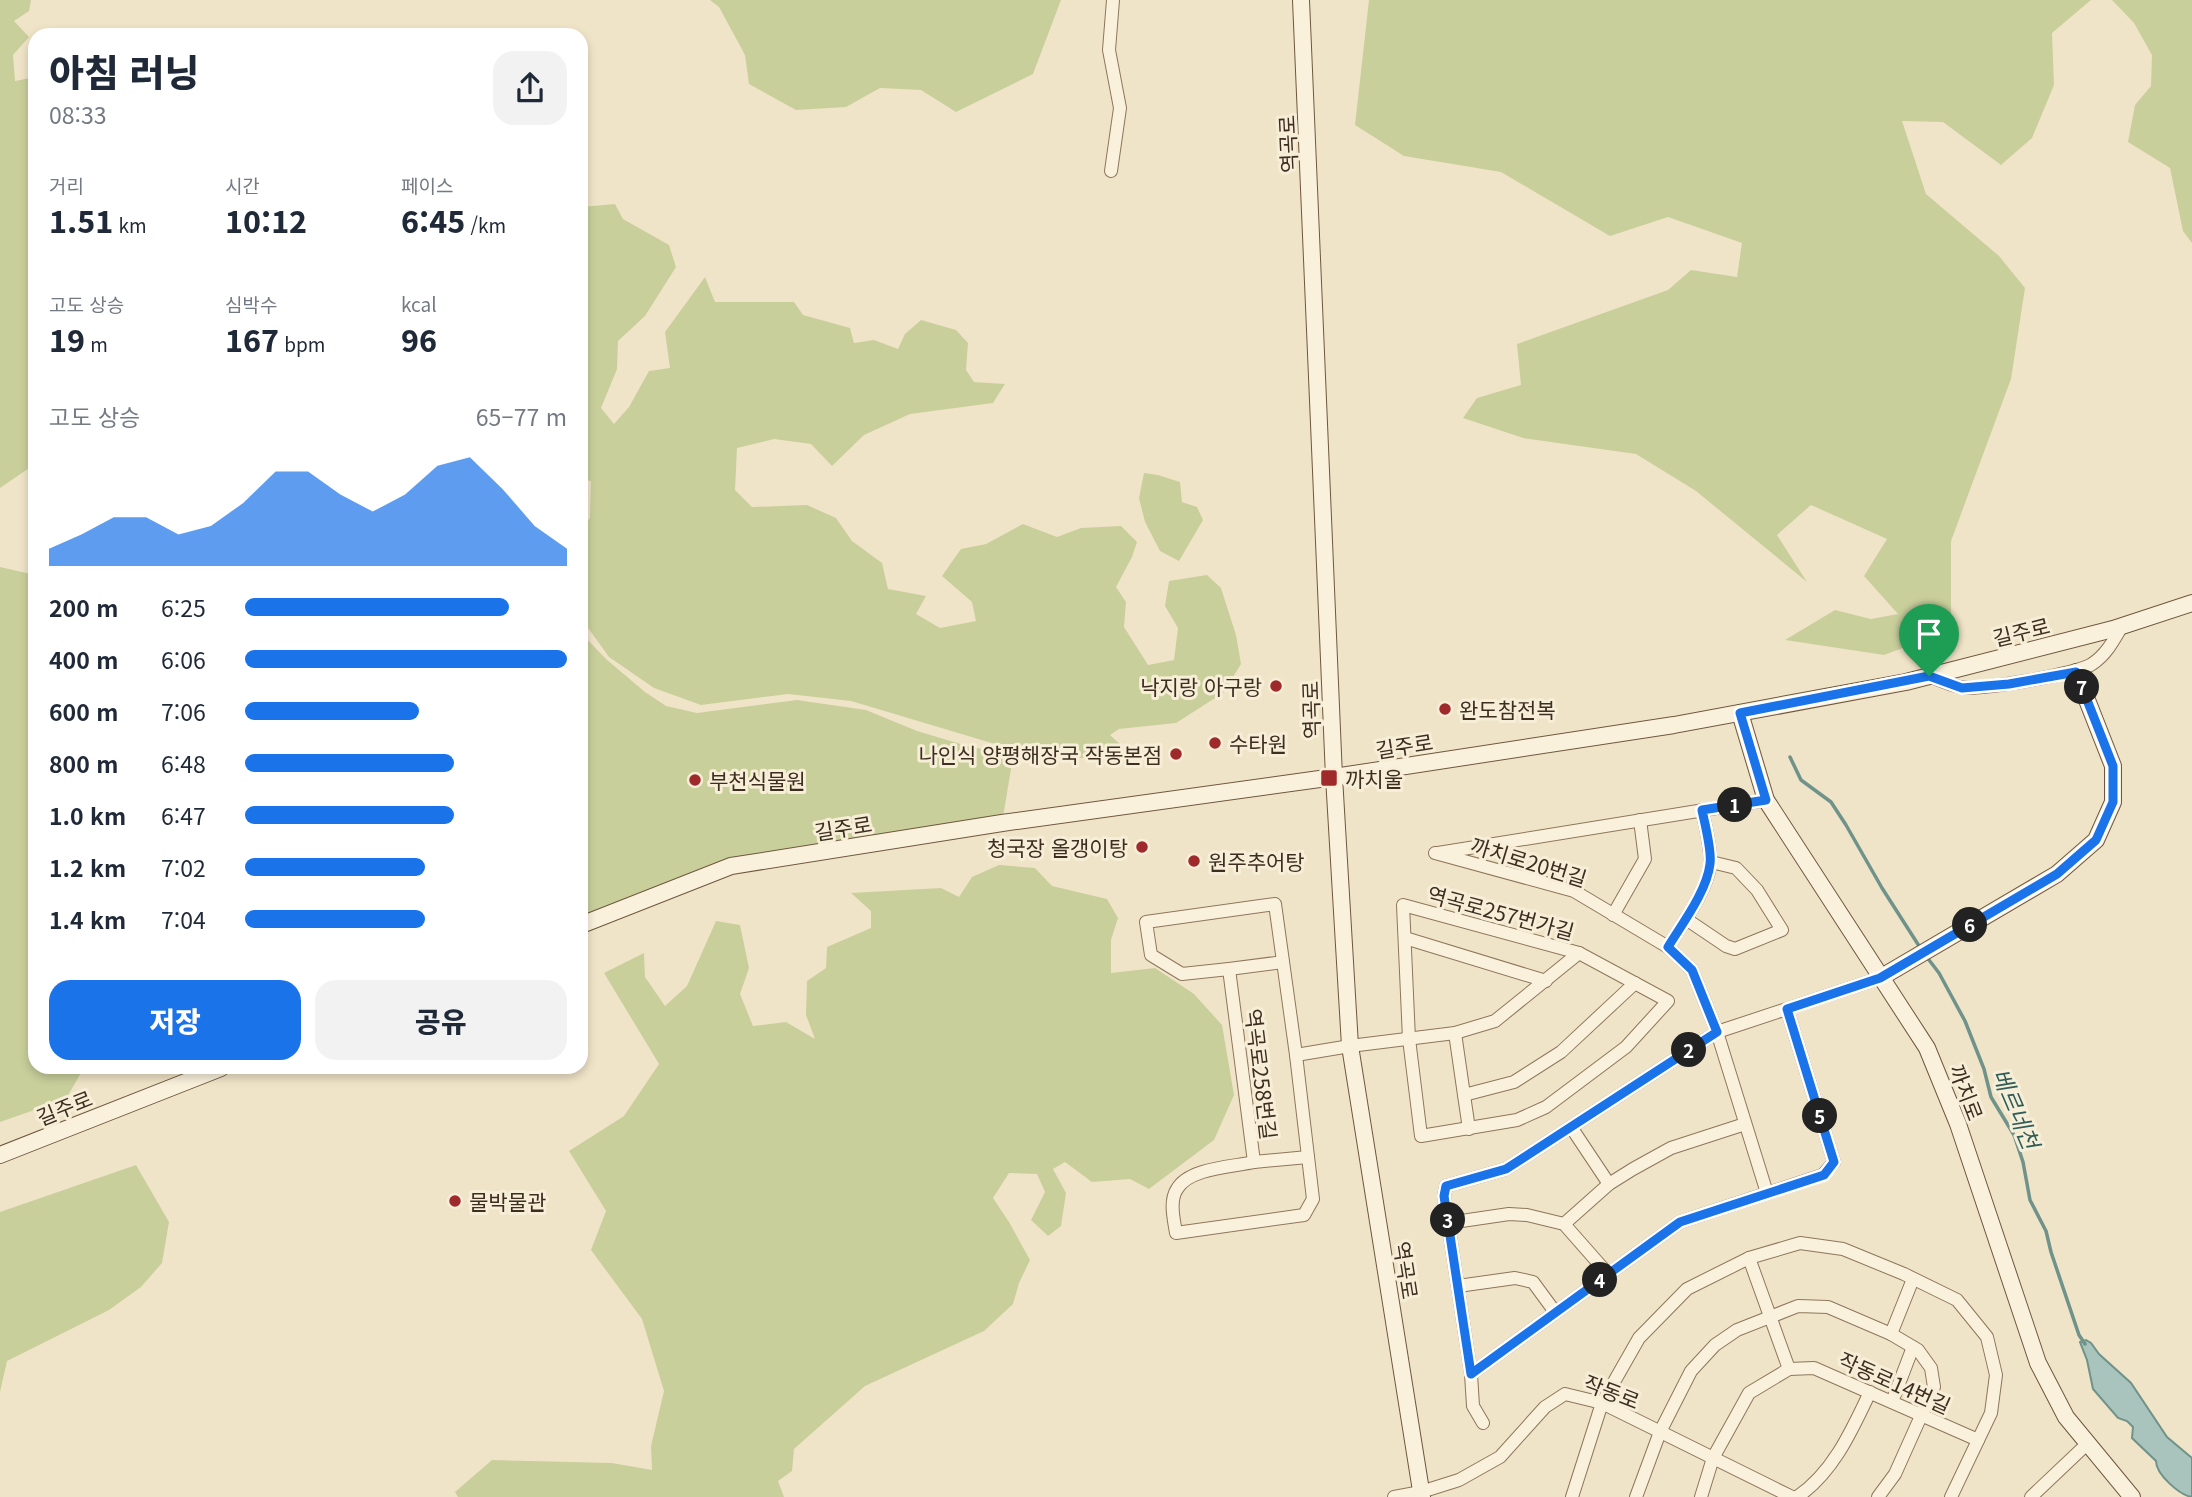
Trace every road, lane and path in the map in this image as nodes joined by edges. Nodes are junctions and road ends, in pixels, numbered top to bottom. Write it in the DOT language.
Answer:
graph roads {
  1 [pos="1113,0"];
  2 [pos="1301,0"];
  3 [pos="1111,171"];
  4 [pos="2192,603"];
  5 [pos="2122,626"];
  6 [pos="2076,672"];
  7 [pos="1929,676"];
  8 [pos="1740,713"];
  9 [pos="1334,777"];
  10 [pos="1766,800"];
  11 [pos="1702,810"];
  12 [pos="1640,820"];
  13 [pos="1711,862"];
  14 [pos="1614,915"];
  15 [pos="1686,919"];
  16 [pos="588,922"];
  17 [pos="1405,938"];
  18 [pos="1668,947"];
  19 [pos="1579,953"];
  20 [pos="1283,962"];
  21 [pos="1229,969"];
  22 [pos="1880,978"];
  23 [pos="1546,981"];
  24 [pos="1634,983"];
  25 [pos="1787,1009"];
  26 [pos="1717,1032"];
  27 [pos="1455,1033"];
  28 [pos="1409,1039"];
  29 [pos="1350,1046"];
  30 [pos="1296,1055"];
  31 [pos="206,1074"];
  32 [pos="1464,1095"];
  33 [pos="1745,1124"];
  34 [pos="1571,1127"];
  35 [pos="1469,1129"];
  36 [pos="0,1155"];
  37 [pos="1308,1157"];
  38 [pos="1254,1162"];
  39 [pos="1609,1184"];
  40 [pos="1767,1193"];
  41 [pos="1448,1223"];
  42 [pos="1564,1224"];
  43 [pos="1749,1258"];
  44 [pos="1608,1275"];
  45 [pos="1913,1279"];
  46 [pos="1458,1286"];
  47 [pos="1555,1312"];
  48 [pos="1770,1316"];
  49 [pos="1891,1334"];
  50 [pos="1913,1347"];
  51 [pos="1789,1369"];
  52 [pos="1471,1374"];
  53 [pos="1870,1392"];
  54 [pos="1892,1402"];
  55 [pos="1602,1404"];
  56 [pos="1922,1415"];
  57 [pos="1483,1423"];
  58 [pos="1660,1432"];
  59 [pos="1978,1440"];
  60 [pos="2088,1443"];
  61 [pos="1713,1458"];
  62 [pos="2038,1494"];
  63 [pos="1422,1495"];
  64 [pos="1394,1497"];
  65 [pos="1572,1497"];
  66 [pos="1636,1497"];
  67 [pos="1701,1497"];
  68 [pos="1795,1497"];
  69 [pos="1878,1497"];
  70 [pos="1951,1497"];
  71 [pos="2132,1497"];
  1 -- 3 [label="street"];
  2 -- 9 [label="street, 역곡로"];
  4 -- 5 [label="street, 길주로"];
  5 -- 6 [label="street"];
  5 -- 7 [label="street, 길주로"];
  6 -- 7 [label="street"];
  6 -- 22 [label="street"];
  7 -- 8 [label="street, 길주로"];
  8 -- 9 [label="street, 길주로"];
  8 -- 10 [label="street, 까치로"];
  9 -- 16 [label="street, 길주로"];
  9 -- 29 [label="street, 역곡로"];
  10 -- 11 [label="street"];
  10 -- 22 [label="street, 까치로"];
  11 -- 12 [label="street"];
  11 -- 13 [label="street"];
  12 -- 14 [label="street"];
  12 -- 14 [label="street, 까치로20번길"];
  13 -- 15 [label="street"];
  13 -- 15 [label="street"];
  14 -- 18 [label="street, 까치로20번길"];
  15 -- 18 [label="street"];
  17 -- 19 [label="street, 역곡로257번가길"];
  17 -- 23 [label="street"];
  17 -- 28 [label="street, 역곡로257번가길"];
  18 -- 26 [label="street, 까치로20번길"];
  19 -- 23 [label="street, 역곡로258번길"];
  19 -- 24 [label="street, 역곡로257번가길"];
  20 -- 21 [label="street"];
  20 -- 21 [label="street, 역곡로258번길"];
  20 -- 30 [label="street, 역곡로258번길"];
  21 -- 38 [label="street, 역곡로258번길"];
  22 -- 25 [label="street"];
  22 -- 60 [label="street, 까치로"];
  23 -- 27 [label="street, 역곡로258번길"];
  24 -- 32 [label="street"];
  24 -- 35 [label="street, 역곡로257번가길"];
  25 -- 26 [label="street"];
  25 -- 40 [label="street"];
  26 -- 33 [label="street, 까치로20번길"];
  26 -- 34 [label="street"];
  27 -- 28 [label="street, 역곡로258번길"];
  27 -- 32 [label="street"];
  28 -- 29 [label="street, 역곡로258번길"];
  28 -- 35 [label="street, 역곡로257번가길"];
  29 -- 30 [label="street, 역곡로258번길"];
  29 -- 63 [label="street, 역곡로"];
  30 -- 37 [label="street, 역곡로258번길"];
  31 -- 36 [label="street, 길주로"];
  32 -- 35 [label="street"];
  33 -- 39 [label="street"];
  33 -- 40 [label="street, 까치로20번길"];
  34 -- 39 [label="street"];
  34 -- 41 [label="street"];
  37 -- 38 [label="street"];
  37 -- 38 [label="street, 역곡로258번길"];
  39 -- 42 [label="street"];
  40 -- 44 [label="street"];
  41 -- 42 [label="street"];
  41 -- 46 [label="street"];
  42 -- 44 [label="street"];
  43 -- 45 [label="street"];
  43 -- 48 [label="street"];
  43 -- 55 [label="street"];
  44 -- 47 [label="street"];
  45 -- 49 [label="street"];
  45 -- 59 [label="street"];
  46 -- 47 [label="street"];
  46 -- 52 [label="street"];
  47 -- 52 [label="street"];
  48 -- 49 [label="street"];
  48 -- 51 [label="street"];
  48 -- 58 [label="street"];
  49 -- 50 [label="street"];
  50 -- 54 [label="street"];
  50 -- 56 [label="street"];
  51 -- 53 [label="street, 작동로14번길"];
  51 -- 61 [label="street"];
  52 -- 57 [label="street"];
  53 -- 54 [label="street, 작동로14번길"];
  53 -- 68 [label="street"];
  54 -- 56 [label="street, 작동로14번길"];
  55 -- 58 [label="street, 작동로"];
  55 -- 63 [label="street, 작동로"];
  55 -- 65 [label="street"];
  56 -- 59 [label="street, 작동로14번길"];
  56 -- 69 [label="street"];
  58 -- 61 [label="street, 작동로"];
  58 -- 66 [label="street"];
  59 -- 70 [label="street"];
  60 -- 62 [label="street"];
  60 -- 71 [label="street, 까치로"];
  61 -- 67 [label="street"];
  61 -- 68 [label="street, 작동로"];
  63 -- 64 [label="street, 작동로"];
}
